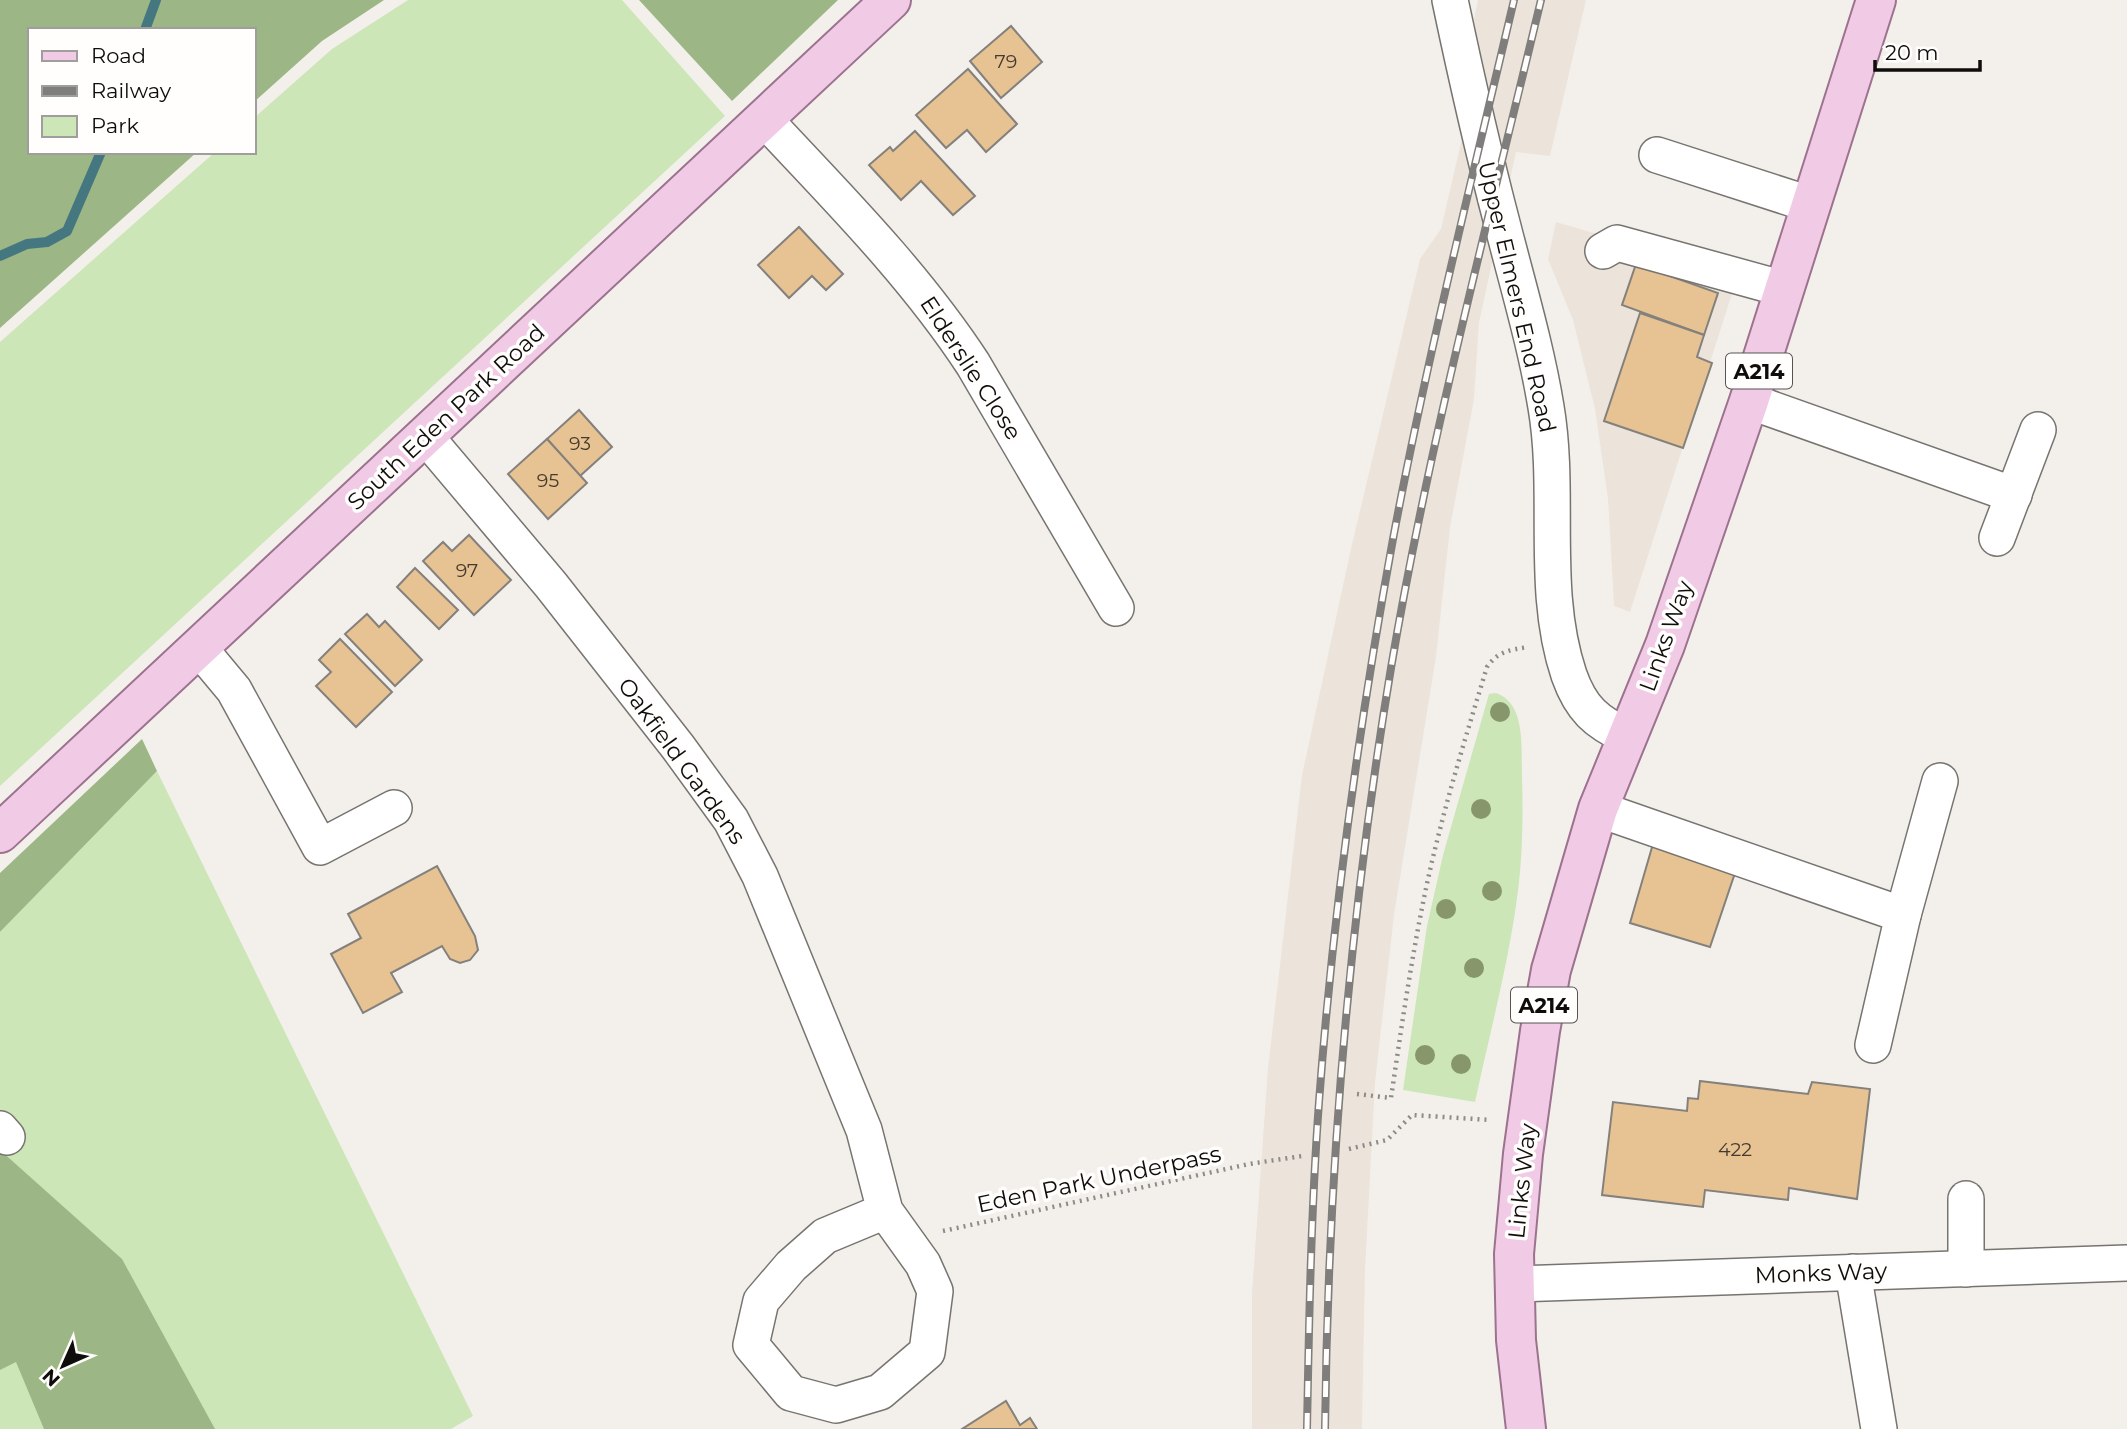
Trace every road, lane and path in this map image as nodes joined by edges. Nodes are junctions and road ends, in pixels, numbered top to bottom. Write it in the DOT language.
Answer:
graph roads {
  1 [pos="891,0"];
  2 [pos="1450,0"];
  3 [pos="1876,0"];
  4 [pos="765,120"];
  5 [pos="1657,155"];
  6 [pos="1812,205"];
  7 [pos="1603,251"];
  8 [pos="1784,289"];
  9 [pos="1749,401"];
  10 [pos="2038,430"];
  11 [pos="426,437"];
  12 [pos="2014,495"];
  13 [pos="1997,538"];
  14 [pos="1116,608"];
  15 [pos="1561,642"];
  16 [pos="199,648"];
  17 [pos="1628,737"];
  18 [pos="1940,781"];
  19 [pos="394,808"];
  20 [pos="1598,810"];
  21 [pos="0,833"];
  22 [pos="1903,915"];
  23 [pos="1873,1045"];
  24 [pos="1357,1094"];
  25 [pos="1527,1126"];
  26 [pos="1349,1149"];
  27 [pos="1302,1156"];
  28 [pos="1966,1199"];
  29 [pos="885,1210"];
  30 [pos="904,1239"];
  31 [pos="2127,1263"];
  32 [pos="1966,1269"];
  33 [pos="1853,1272"];
  34 [pos="1514,1284"];
  35 [pos="1526,1429"];
  36 [pos="1879,1429"];
  1 -- 4 [label="main road, South Eden Park Road"];
  2 -- 15 [label="street, Upper Elmers End Road"];
  3 -- 6 [label="main road, Links Way / A214"];
  4 -- 11 [label="main road, South Eden Park Road"];
  4 -- 14 [label="street, Elderslie Close"];
  5 -- 6 [label="street"];
  6 -- 8 [label="main road, Links Way / A214"];
  7 -- 8 [label="street"];
  8 -- 9 [label="main road, Links Way / A214"];
  9 -- 12 [label="street"];
  9 -- 17 [label="main road, Links Way / A214"];
  10 -- 12 [label="street"];
  11 -- 16 [label="main road, South Eden Park Road"];
  11 -- 29 [label="street, Oakfield Gardens"];
  12 -- 13 [label="street"];
  15 -- 17 [label="street, Upper Elmers End Road"];
  15 -- 24 [label="path"];
  16 -- 19 [label="street"];
  16 -- 21 [label="main road, South Eden Park Road"];
  17 -- 20 [label="main road, Links Way / A214"];
  18 -- 22 [label="street"];
  20 -- 22 [label="street"];
  20 -- 25 [label="main road, Links Way / A214"];
  22 -- 23 [label="street"];
  25 -- 26 [label="path"];
  25 -- 34 [label="main road, Links Way / A214"];
  27 -- 30 [label="path, Eden Park Underpass"];
  28 -- 32 [label="street"];
  29 -- 30 [label="street, Oakfield Gardens"];
  29 -- 30 [label="street, Oakfield Gardens"];
  31 -- 32 [label="street, Monks Way"];
  32 -- 33 [label="street, Monks Way"];
  33 -- 34 [label="street, Monks Way"];
  33 -- 36 [label="street"];
  34 -- 35 [label="main road, A214"];
}
